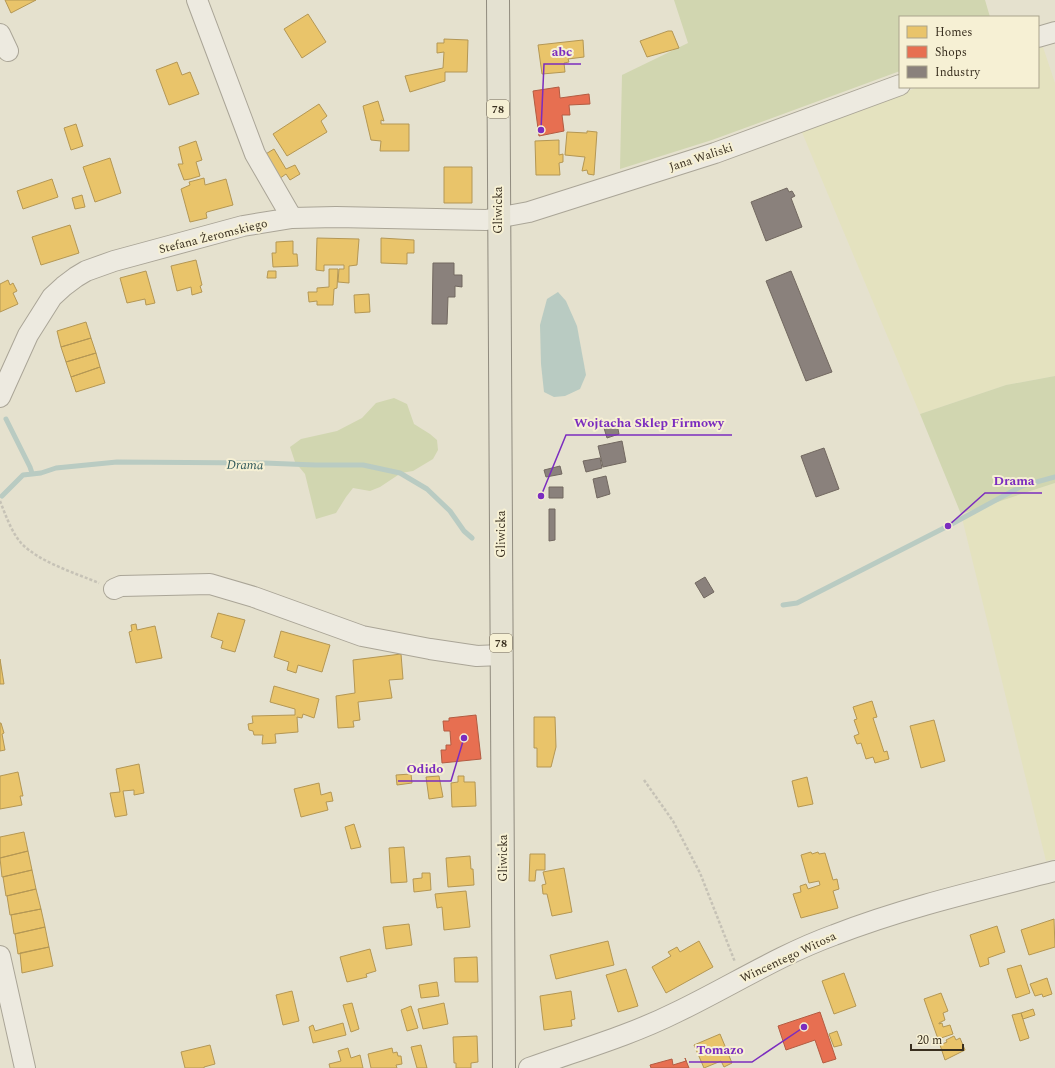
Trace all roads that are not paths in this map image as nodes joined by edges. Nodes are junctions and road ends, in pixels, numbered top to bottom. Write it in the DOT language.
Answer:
graph roads {
  1 [pos="197,0"];
  2 [pos="498,0"];
  3 [pos="1055,32"];
  4 [pos="1039,37"];
  5 [pos="899,85"];
  6 [pos="292,218"];
  7 [pos="499,218"];
  8 [pos="0,397"];
  9 [pos="114,589"];
  10 [pos="501,655"];
  11 [pos="1055,871"];
  12 [pos="0,956"];
  13 [pos="581,1060"];
  14 [pos="24,1068"];
  15 [pos="504,1068"];
  16 [pos="530,1068"];
  1 -- 6 [label="street"];
  2 -- 7 [label="main road, Gliwicka / 78"];
  3 -- 4 [label="street"];
  5 -- 7 [label="street, Jana Waliski"];
  6 -- 7 [label="street, Stefana Żeromskiego"];
  6 -- 8 [label="street, Stefana Żeromskiego"];
  7 -- 10 [label="main road, Gliwicka / 78"];
  9 -- 10 [label="street"];
  10 -- 15 [label="main road, Gliwicka / 78"];
  11 -- 13 [label="street, Wincentego Witosa"];
  12 -- 14 [label="street"];
  13 -- 16 [label="street, Wincentego Witosa"];
}
